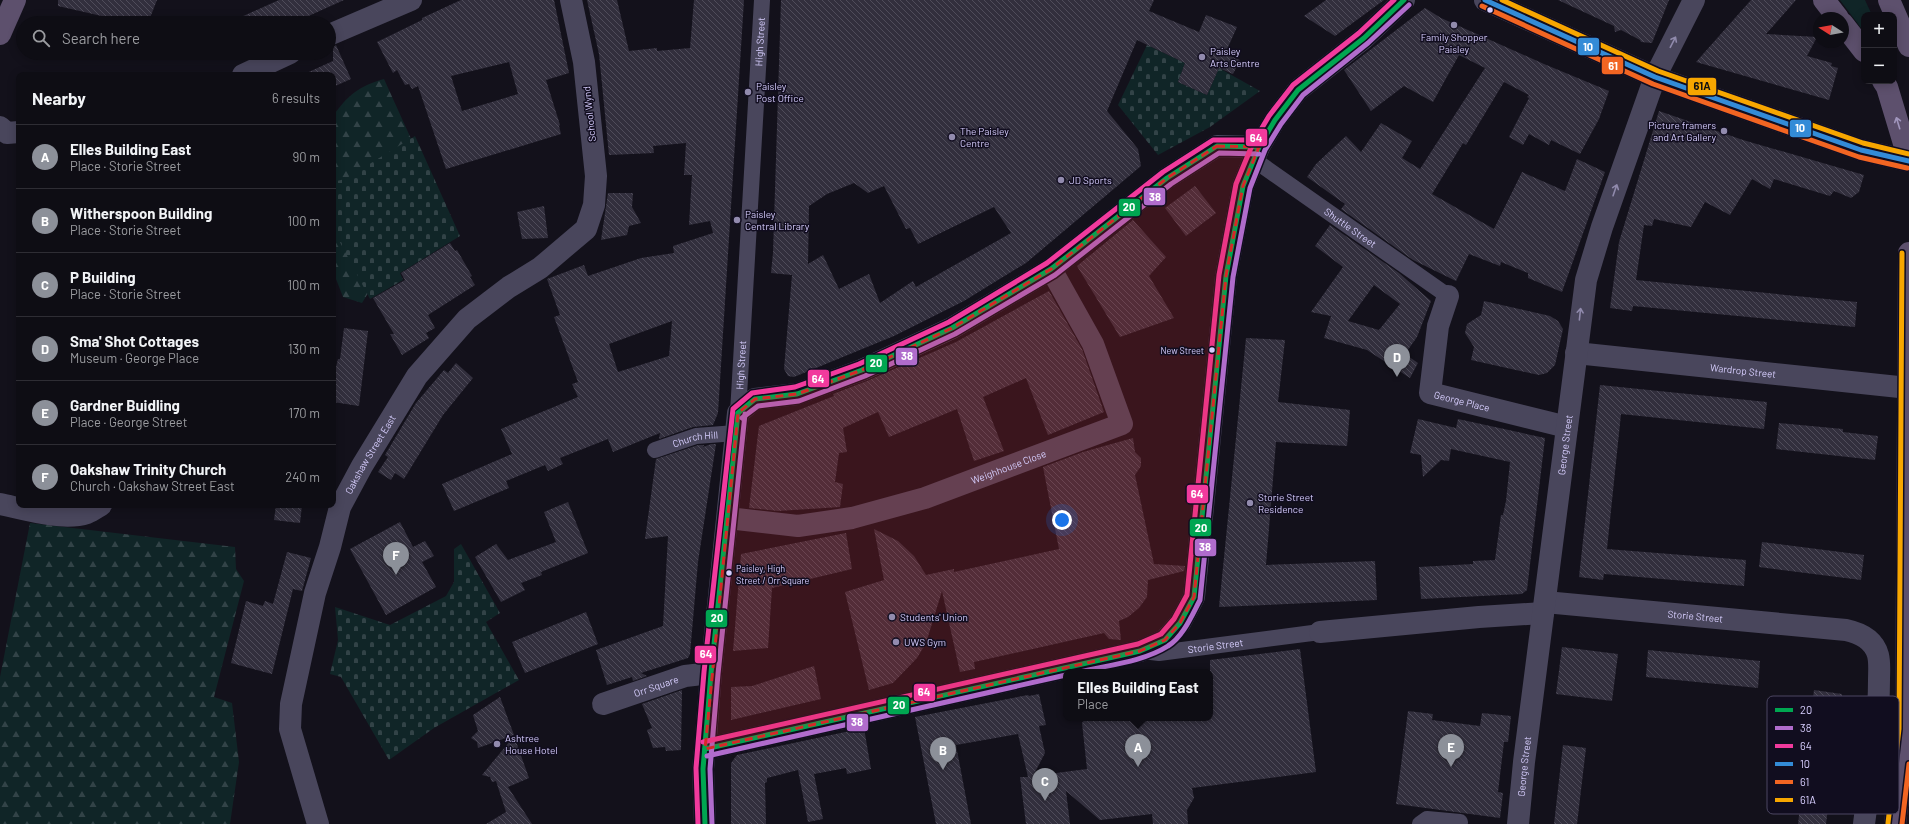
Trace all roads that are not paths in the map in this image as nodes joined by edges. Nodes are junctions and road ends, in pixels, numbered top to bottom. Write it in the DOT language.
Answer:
graph roads {
  1 [pos="15,0"];
  2 [pos="410,0"];
  3 [pos="571,0"];
  4 [pos="762,0"];
  5 [pos="1404,0"];
  6 [pos="1485,0"];
  7 [pos="1694,0"];
  8 [pos="1824,0"];
  9 [pos="1889,0"];
  10 [pos="1833,12"];
  11 [pos="336,32"];
  12 [pos="1849,32"];
  13 [pos="0,34"];
  14 [pos="1909,46"];
  15 [pos="1862,48"];
  16 [pos="275,60"];
  17 [pos="249,72"];
  18 [pos="1655,76"];
  19 [pos="1885,84"];
  20 [pos="0,127"];
  21 [pos="16,132"];
  22 [pos="1256,153"];
  23 [pos="1909,160"];
  24 [pos="586,229"];
  25 [pos="1909,253"];
  26 [pos="1051,269"];
  27 [pos="1448,296"];
  28 [pos="1576,353"];
  29 [pos="1908,388"];
  30 [pos="737,423"];
  31 [pos="1567,428"];
  32 [pos="655,450"];
  33 [pos="0,504"];
  34 [pos="16,507"];
  35 [pos="20,508"];
  36 [pos="96,508"];
  37 [pos="728,518"];
  38 [pos="1908,585"];
  39 [pos="1544,608"];
  40 [pos="1320,632"];
  41 [pos="1140,651"];
  42 [pos="710,673"];
  43 [pos="1879,696"];
  44 [pos="603,704"];
  45 [pos="705,749"];
  46 [pos="1899,789"];
  47 [pos="1865,814"];
  48 [pos="1896,814"];
  49 [pos="1460,822"];
  50 [pos="318,824"];
  51 [pos="705,824"];
  52 [pos="1420,824"];
  53 [pos="1518,824"];
  54 [pos="1864,824"];
  55 [pos="1895,824"];
  1 -- 13 [label="main road"];
  2 -- 11 [label="street"];
  3 -- 24 [label="street, School Wynd"];
  4 -- 30 [label="street, High Street"];
  5 -- 22 [label="street"];
  6 -- 18 [label="street"];
  18 -- 7 [label="street, George Street, one-way"];
  8 -- 10 [label="main road"];
  9 -- 14 [label="main road"];
  12 -- 15 [label="main road"];
  16 -- 17 [label="street"];
  18 -- 23 [label="street"];
  28 -- 18 [label="street, George Street, one-way"];
  23 -- 19 [label="main road, one-way"];
  20 -- 21 [label="street"];
  22 -- 26 [label="street"];
  22 -- 27 [label="street, Shuttle Street"];
  22 -- 41 [label="street"];
  24 -- 50 [label="street, Oakshaw Street East"];
  25 -- 29 [label="main road"];
  26 -- 30 [label="street"];
  26 -- 37 [label="street, Weighhouse Close"];
  27 -- 31 [label="street, George Place"];
  28 -- 29 [label="street, Wardrop Street"];
  28 -- 31 [label="street, George Street"];
  29 -- 38 [label="main road"];
  30 -- 32 [label="street, Church Hill"];
  30 -- 37 [label="street, High Street"];
  31 -- 39 [label="street, George Street"];
  33 -- 34 [label="street"];
  35 -- 36 [label="street"];
  37 -- 42 [label="street, High Street"];
  38 -- 46 [label="main road"];
  39 -- 40 [label="street, Storie Street"];
  39 -- 43 [label="street, Storie Street"];
  39 -- 53 [label="street, George Street"];
  40 -- 41 [label="street, Storie Street"];
  41 -- 45 [label="street, Storie Street"];
  42 -- 44 [label="street, Orr Square"];
  42 -- 45 [label="street, High Street"];
  45 -- 51 [label="street, High Street"];
  47 -- 54 [label="street, Storie Street"];
  48 -- 55 [label="main road"];
  49 -- 52 [label="street"];
}
